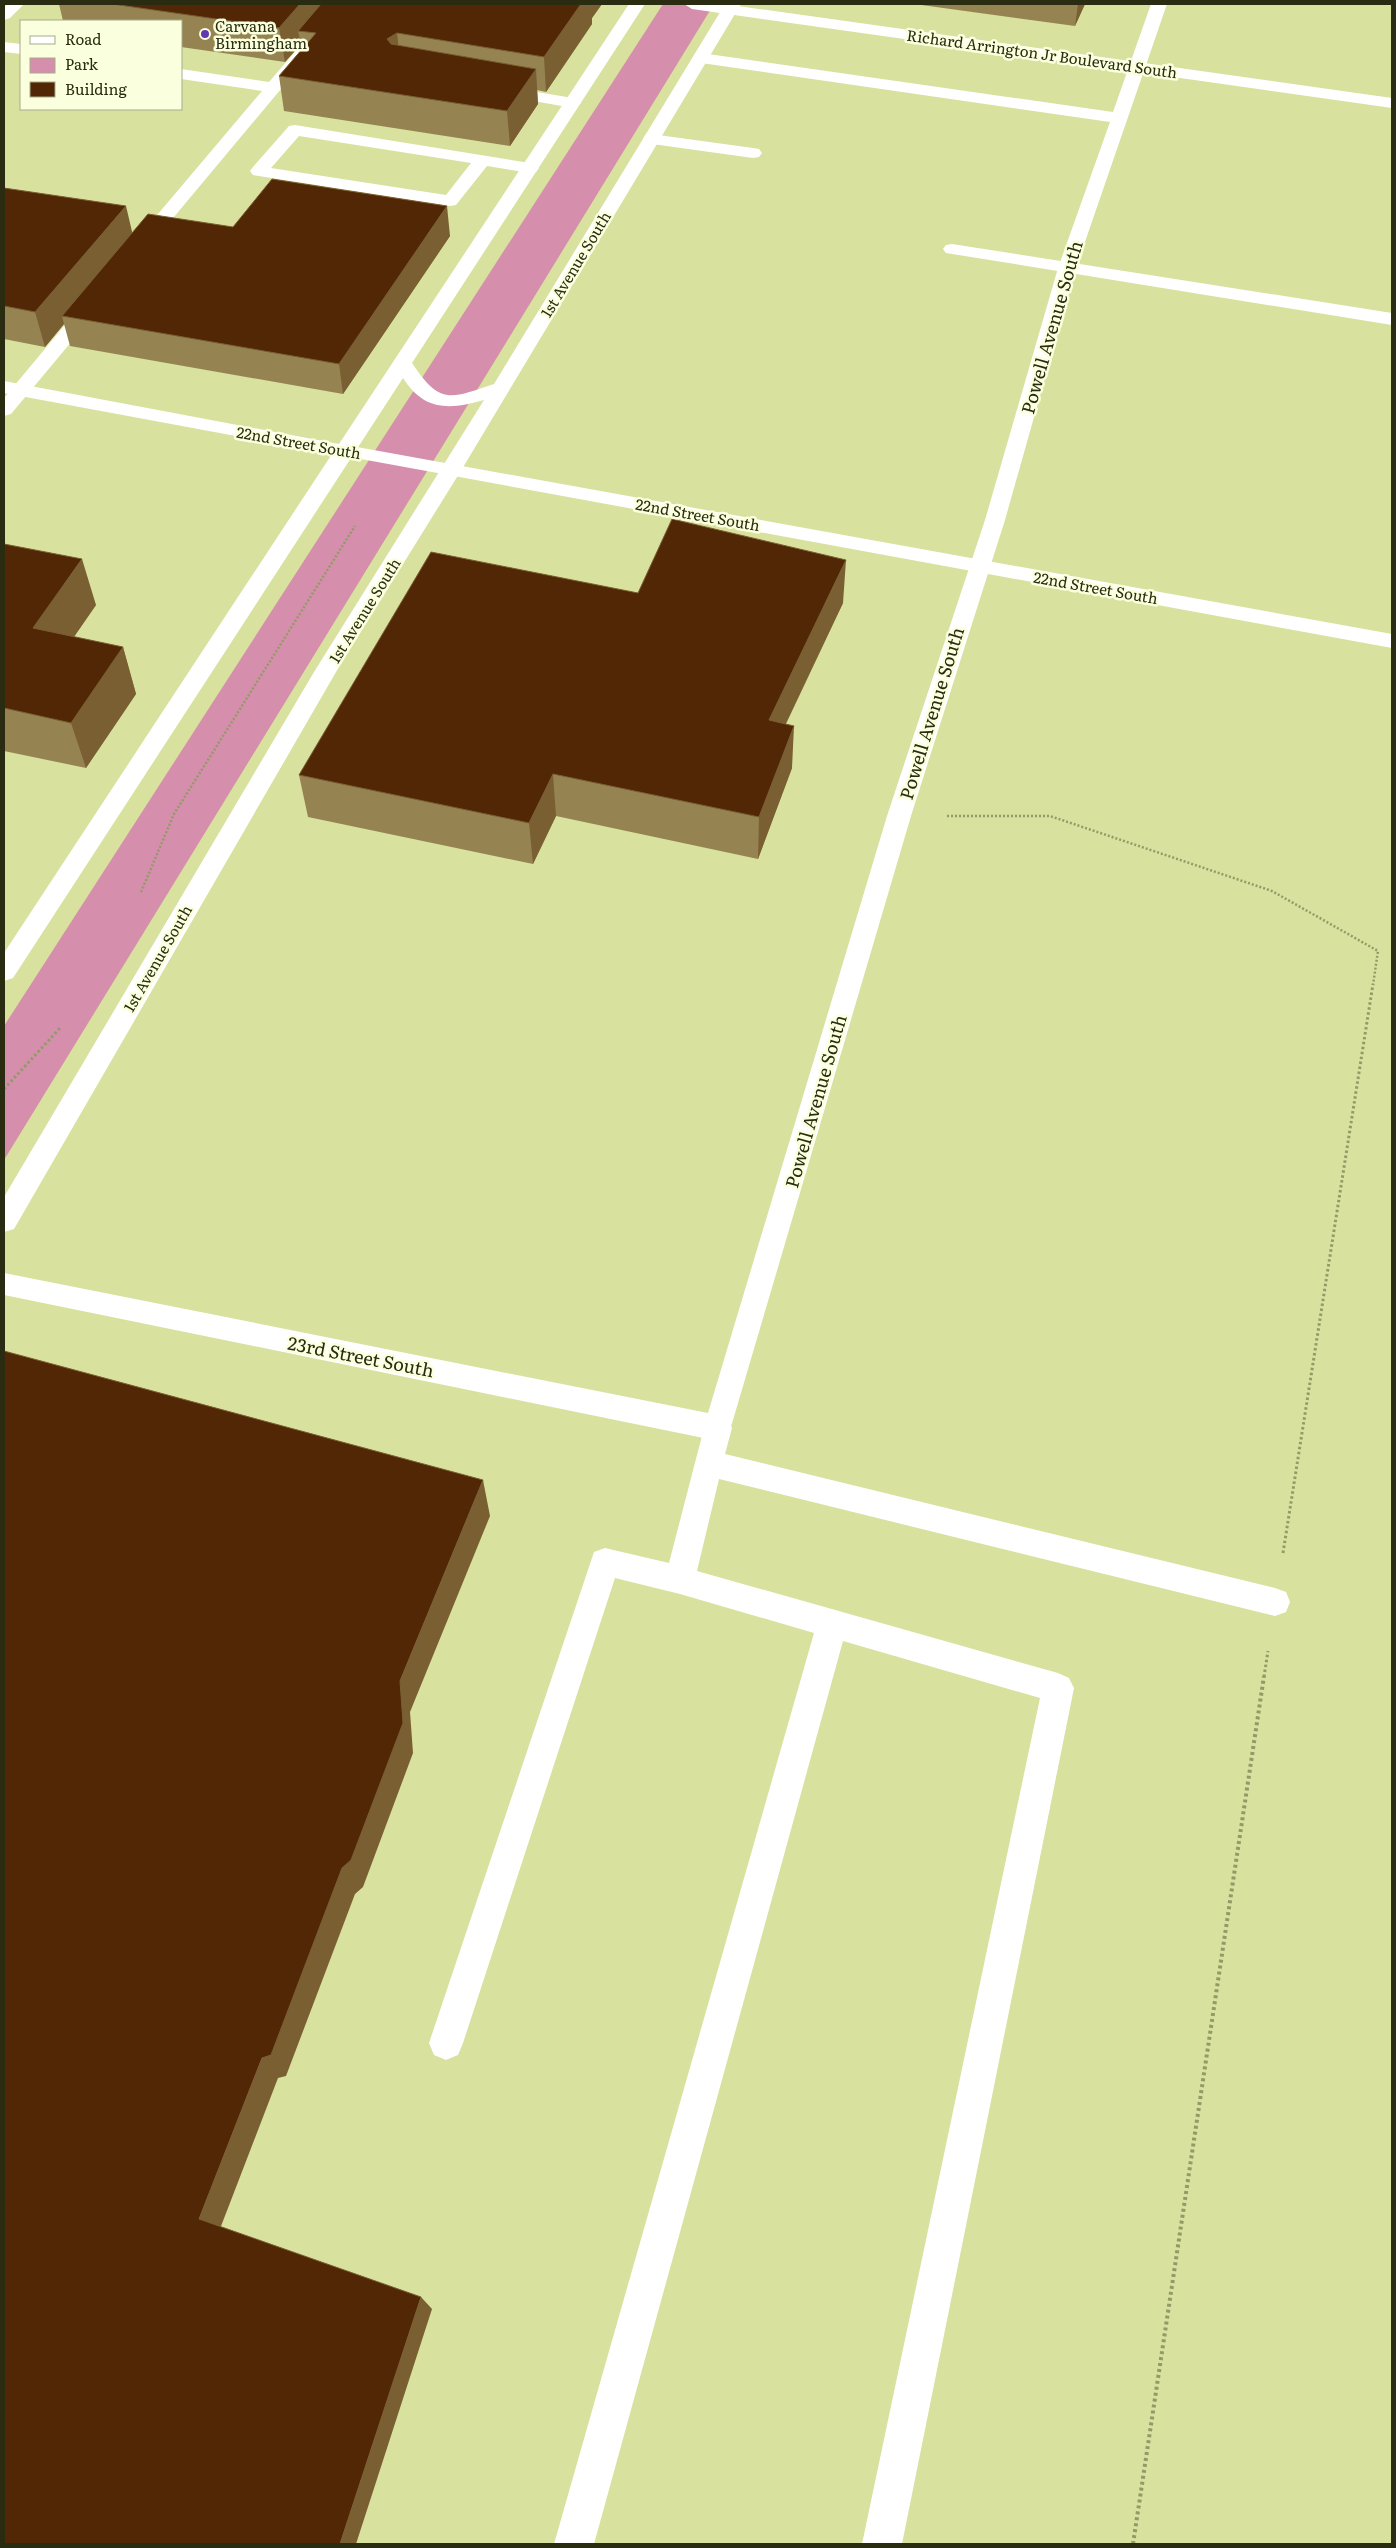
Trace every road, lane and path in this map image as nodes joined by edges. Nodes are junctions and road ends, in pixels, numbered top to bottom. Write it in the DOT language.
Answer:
graph roads {
  1 [pos="16,4"];
  2 [pos="344,4"];
  3 [pos="637,4"];
  4 [pos="692,4"];
  5 [pos="733,4"];
  6 [pos="1159,4"];
  7 [pos="4,16"];
  8 [pos="4,47"];
  9 [pos="20,49"];
  10 [pos="701,58"];
  11 [pos="182,74"];
  12 [pos="272,88"];
  13 [pos="486,88"];
  14 [pos="573,103"];
  15 [pos="1392,103"];
  16 [pos="1119,118"];
  17 [pos="651,139"];
  18 [pos="753,153"];
  19 [pos="483,160"];
  20 [pos="530,168"];
  21 [pos="952,249"];
  22 [pos="134,254"];
  23 [pos="1066,268"];
  24 [pos="102,292"];
  25 [pos="1392,319"];
  26 [pos="403,364"];
  27 [pos="501,388"];
  28 [pos="12,389"];
  29 [pos="4,410"];
  30 [pos="346,451"];
  31 [pos="452,469"];
  32 [pos="355,526"];
  33 [pos="1392,641"];
  34 [pos="899,816"];
  35 [pos="139,895"];
  36 [pos="4,972"];
  37 [pos="62,1027"];
  38 [pos="4,1089"];
  39 [pos="4,1221"];
  40 [pos="4,1284"];
  41 [pos="718,1428"];
  42 [pos="708,1463"];
  43 [pos="680,1580"];
  44 [pos="1276,1602"];
  45 [pos="832,1624"];
  46 [pos="446,2042"];
  47 [pos="574,2544"];
  48 [pos="882,2544"];
  49 [pos="1133,2544"];
  1 -- 7 [label="street"];
  2 -- 12 [label="street"];
  3 -- 14 [label="street"];
  4 -- 15 [label="street, Richard Arrington Jr Boulevard South"];
  5 -- 10 [label="street, 1st Avenue South"];
  6 -- 16 [label="street, Powell Avenue South"];
  8 -- 9 [label="street"];
  10 -- 16 [label="street"];
  10 -- 17 [label="street, 1st Avenue South"];
  11 -- 12 [label="street"];
  12 -- 22 [label="street"];
  13 -- 14 [label="street"];
  14 -- 20 [label="street"];
  16 -- 23 [label="street, Powell Avenue South"];
  17 -- 18 [label="street"];
  17 -- 27 [label="street, 1st Avenue South"];
  19 -- 19 [label="street"];
  19 -- 20 [label="street"];
  20 -- 26 [label="street"];
  21 -- 23 [label="street"];
  23 -- 25 [label="street"];
  23 -- 34 [label="street, Powell Avenue South"];
  24 -- 28 [label="street"];
  26 -- 27 [label="street"];
  26 -- 30 [label="street"];
  27 -- 31 [label="street, 1st Avenue South"];
  28 -- 29 [label="street"];
  28 -- 30 [label="street, 22nd Street South"];
  30 -- 31 [label="street, 22nd Street South"];
  30 -- 36 [label="street"];
  31 -- 33 [label="street, 22nd Street South"];
  31 -- 39 [label="street, 1st Avenue South"];
  32 -- 35 [label="path"];
  34 -- 41 [label="street, Powell Avenue South"];
  34 -- 44 [label="path"];
  37 -- 38 [label="path"];
  40 -- 41 [label="street, 23rd Street South"];
  41 -- 42 [label="street, Powell Avenue South"];
  42 -- 43 [label="street, Powell Avenue South"];
  42 -- 44 [label="street"];
  43 -- 45 [label="street"];
  43 -- 46 [label="street"];
  44 -- 49 [label="path"];
  45 -- 47 [label="street"];
  45 -- 48 [label="street"];
}
